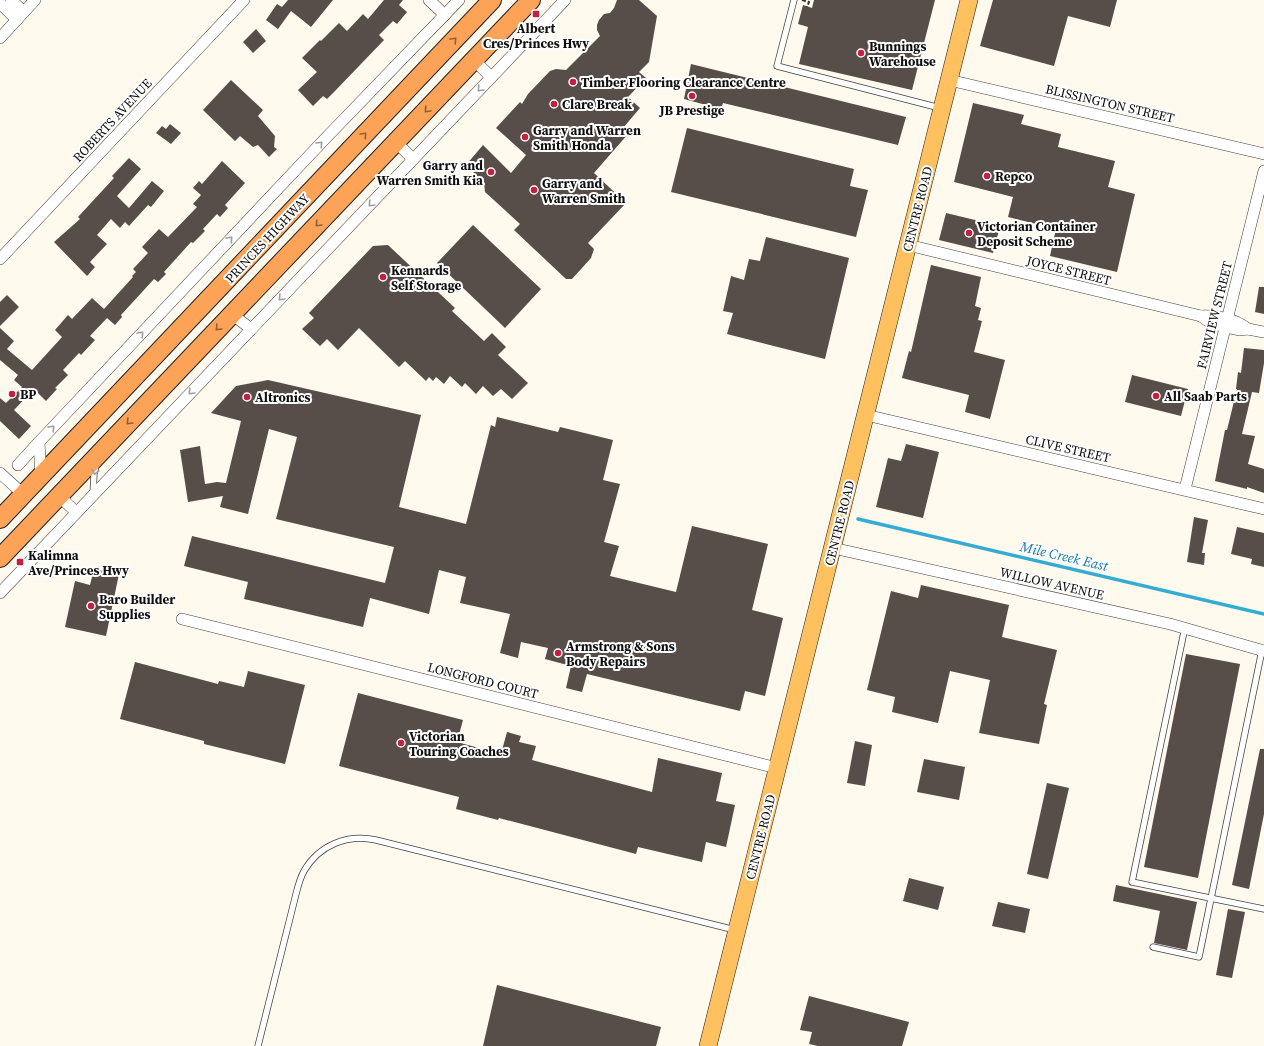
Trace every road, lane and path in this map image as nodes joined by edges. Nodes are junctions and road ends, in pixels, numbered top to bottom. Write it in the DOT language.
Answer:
graph roads {
  1 [pos="11,0"];
  2 [pos="36,0"];
  3 [pos="244,0"];
  4 [pos="429,0"];
  5 [pos="459,0"];
  6 [pos="492,0"];
  7 [pos="531,0"];
  8 [pos="565,0"];
  9 [pos="794,0"];
  10 [pos="801,0"];
  11 [pos="969,0"];
  12 [pos="0,3"];
  13 [pos="808,7"];
  14 [pos="445,15"];
  15 [pos="20,16"];
  16 [pos="0,38"];
  17 [pos="474,60"];
  18 [pos="491,77"];
  19 [pos="949,80"];
  20 [pos="943,109"];
  21 [pos="396,142"];
  22 [pos="1264,154"];
  23 [pos="413,159"];
  24 [pos="1264,171"];
  25 [pos="908,245"];
  26 [pos="0,259"];
  27 [pos="232,314"];
  28 [pos="1227,323"];
  29 [pos="251,330"];
  30 [pos="1264,332"];
  31 [pos="866,415"];
  32 [pos="39,442"];
  33 [pos="102,450"];
  34 [pos="18,464"];
  35 [pos="0,473"];
  36 [pos="40,477"];
  37 [pos="1185,490"];
  38 [pos="23,494"];
  39 [pos="93,495"];
  40 [pos="59,496"];
  41 [pos="1264,509"];
  42 [pos="76,512"];
  43 [pos="0,518"];
  44 [pos="833,548"];
  45 [pos="0,558"];
  46 [pos="0,593"];
  47 [pos="182,619"];
  48 [pos="1185,627"];
  49 [pos="1263,650"];
  50 [pos="778,768"];
  51 [pos="1211,899"];
  52 [pos="1264,909"];
  53 [pos="737,930"];
  54 [pos="1153,947"];
  55 [pos="258,1046"];
  56 [pos="708,1046"];
  1 -- 15 [label="street"];
  2 -- 15 [label="street"];
  3 -- 26 [label="street, ROBERTS AVENUE"];
  4 -- 14 [label="street"];
  5 -- 14 [label="street, PRINCES HIGHWAY"];
  36 -- 6 [label="highway, PRINCES HIGHWAY, one-way"];
  7 -- 17 [label="highway, PRINCES HIGHWAY"];
  8 -- 18 [label="street"];
  9 -- 20 [label="lane"];
  10 -- 13 [label="path"];
  11 -- 19 [label="main road, CENTRE ROAD"];
  12 -- 15 [label="street"];
  32 -- 14 [label="street, PRINCES HIGHWAY, one-way"];
  15 -- 16 [label="street"];
  17 -- 18 [label="street"];
  17 -- 21 [label="highway, PRINCES HIGHWAY, one-way"];
  18 -- 23 [label="street, one-way"];
  19 -- 20 [label="main road, CENTRE ROAD"];
  19 -- 22 [label="street, BLISSINGTON STREET"];
  20 -- 25 [label="main road, CENTRE ROAD"];
  21 -- 23 [label="street"];
  21 -- 27 [label="highway, PRINCES HIGHWAY, one-way"];
  23 -- 29 [label="street, one-way"];
  24 -- 28 [label="street, FAIRVIEW STREET"];
  25 -- 28 [label="street, JOYCE STREET"];
  25 -- 31 [label="main road, CENTRE ROAD"];
  27 -- 29 [label="street"];
  27 -- 33 [label="highway, PRINCES HIGHWAY, one-way"];
  28 -- 30 [label="street, JOYCE STREET"];
  28 -- 37 [label="street, FAIRVIEW STREET"];
  29 -- 39 [label="street, one-way"];
  31 -- 37 [label="street, CLIVE STREET"];
  31 -- 44 [label="main road, CENTRE ROAD"];
  32 -- 34 [label="street, PRINCES HIGHWAY"];
  32 -- 36 [label="street"];
  33 -- 39 [label="lane, one-way"];
  33 -- 40 [label="highway, PRINCES HIGHWAY"];
  35 -- 38 [label="street"];
  36 -- 38 [label="highway, PRINCES HIGHWAY"];
  36 -- 40 [label="highway"];
  37 -- 41 [label="street, CLIVE STREET"];
  38 -- 43 [label="highway, PRINCES HIGHWAY"];
  39 -- 42 [label="street"];
  40 -- 42 [label="street"];
  40 -- 45 [label="highway, PRINCES HIGHWAY"];
  42 -- 46 [label="street"];
  44 -- 48 [label="street, WILLOW AVENUE"];
  44 -- 50 [label="main road, CENTRE ROAD"];
  47 -- 50 [label="street, LONGFORD COURT"];
  48 -- 49 [label="street, WILLOW AVENUE"];
  48 -- 51 [label="lane"];
  49 -- 51 [label="lane"];
  50 -- 53 [label="main road, CENTRE ROAD"];
  51 -- 52 [label="lane"];
  51 -- 54 [label="lane"];
  53 -- 55 [label="lane"];
  53 -- 56 [label="main road, CENTRE ROAD"];
}
